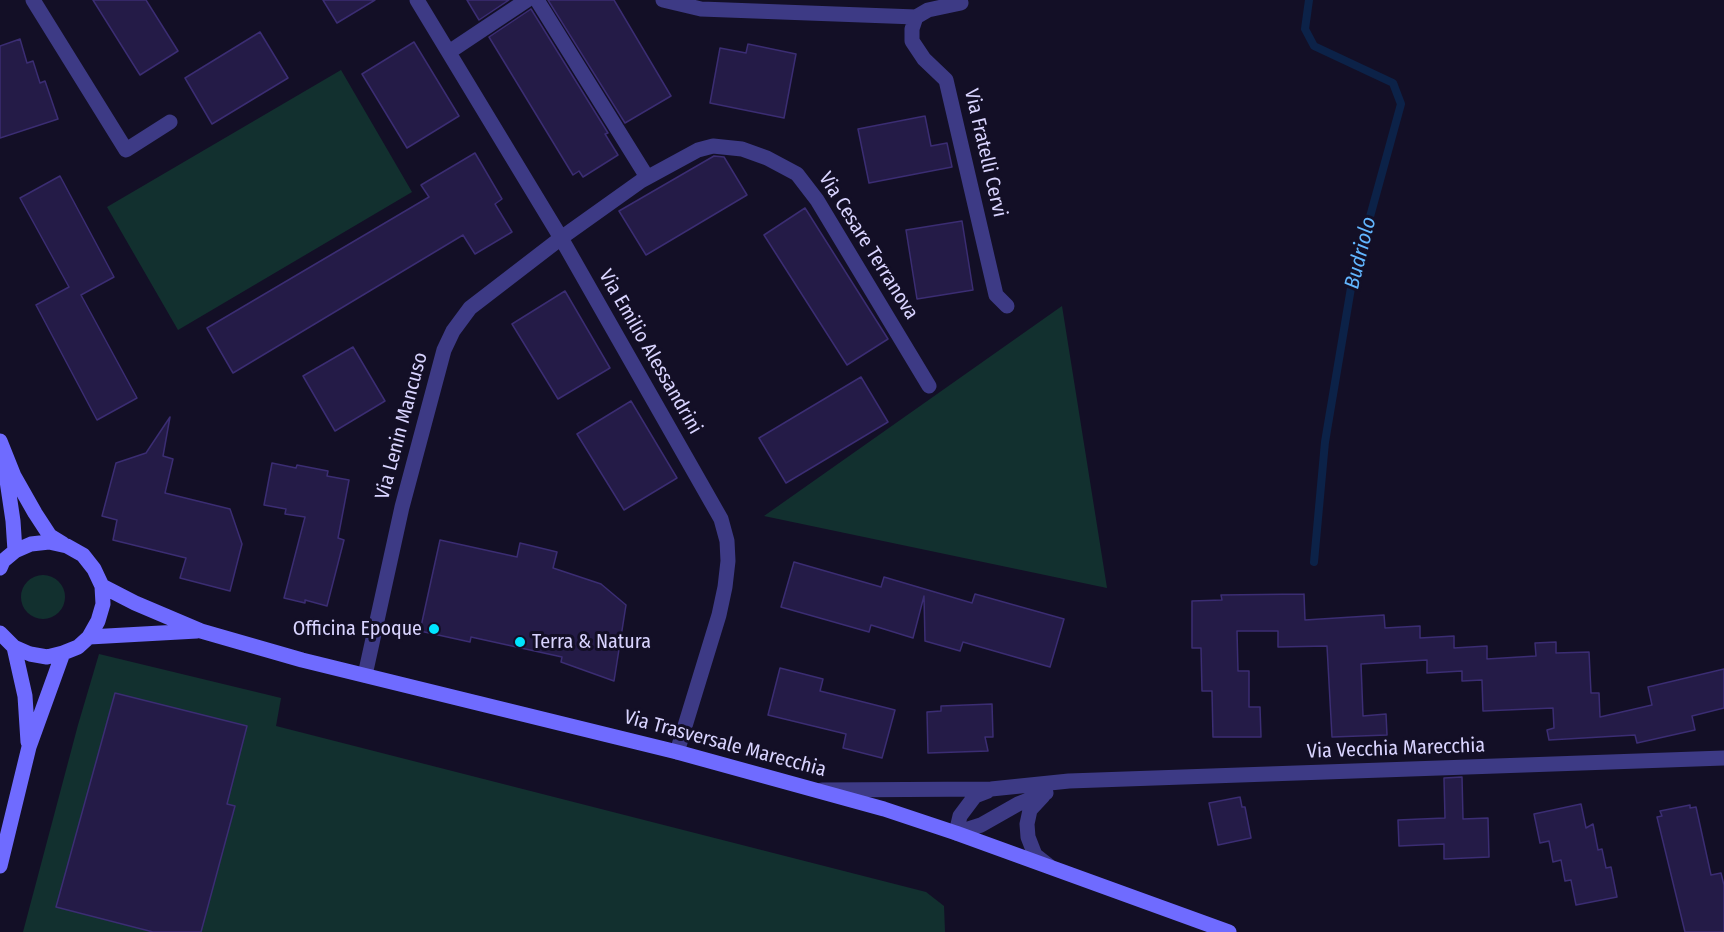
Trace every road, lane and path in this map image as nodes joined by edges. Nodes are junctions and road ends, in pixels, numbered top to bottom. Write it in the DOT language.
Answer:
graph roads {
  1 [pos="33,0"];
  2 [pos="417,0"];
  3 [pos="527,0"];
  4 [pos="537,0"];
  5 [pos="663,0"];
  6 [pos="961,3"];
  7 [pos="916,17"];
  8 [pos="449,52"];
  9 [pos="170,122"];
  10 [pos="646,177"];
  11 [pos="561,238"];
  12 [pos="1007,306"];
  13 [pos="929,386"];
  14 [pos="2,446"];
  15 [pos="67,546"];
  16 [pos="5,560"];
  17 [pos="102,586"];
  18 [pos="201,631"];
  19 [pos="0,633"];
  20 [pos="89,636"];
  21 [pos="14,647"];
  22 [pos="63,653"];
  23 [pos="365,675"];
  24 [pos="29,747"];
  25 [pos="677,752"];
  26 [pos="1724,758"];
  27 [pos="1069,781"];
  28 [pos="991,789"];
  29 [pos="816,790"];
  30 [pos="1046,794"];
  31 [pos="956,833"];
  32 [pos="0,866"];
  33 [pos="1050,867"];
  34 [pos="1229,932"];
  1 -- 9 [label="street"];
  2 -- 8 [label="street, Via Emilio Alessandrini"];
  3 -- 8 [label="street"];
  4 -- 10 [label="street"];
  5 -- 7 [label="street"];
  6 -- 7 [label="street"];
  7 -- 12 [label="street, Via Fratelli Cervi"];
  8 -- 11 [label="street, Via Emilio Alessandrini"];
  10 -- 11 [label="street, Via Cesare Terranova"];
  10 -- 13 [label="street, Via Cesare Terranova"];
  11 -- 23 [label="street, Via Lenin Mancuso"];
  11 -- 25 [label="street, Via Emilio Alessandrini"];
  14 -- 15 [label="street"];
  14 -- 16 [label="street"];
  15 -- 16 [label="street"];
  15 -- 17 [label="street"];
  17 -- 18 [label="street, Via Trasversale Marecchia"];
  17 -- 20 [label="street"];
  18 -- 20 [label="street, Via Trasversale Marecchia"];
  18 -- 23 [label="street, Via Trasversale Marecchia"];
  19 -- 21 [label="street"];
  20 -- 22 [label="street"];
  21 -- 22 [label="street"];
  21 -- 24 [label="street"];
  22 -- 24 [label="street"];
  23 -- 25 [label="street, Via Trasversale Marecchia"];
  24 -- 32 [label="street"];
  25 -- 29 [label="street, Via Trasversale Marecchia"];
  26 -- 27 [label="street, Via Vecchia Marecchia"];
  27 -- 28 [label="street, Via Vecchia Marecchia"];
  27 -- 30 [label="street, Via Vecchia Marecchia"];
  28 -- 29 [label="street, Via Vecchia Marecchia"];
  28 -- 31 [label="street"];
  29 -- 31 [label="street, Via Trasversale Marecchia"];
  30 -- 31 [label="street, Via Vecchia Marecchia"];
  30 -- 33 [label="street, Via Vecchia Marecchia"];
  31 -- 33 [label="street, Via Trasversale Marecchia"];
  33 -- 34 [label="street, Via Trasversale Marecchia"];
}
